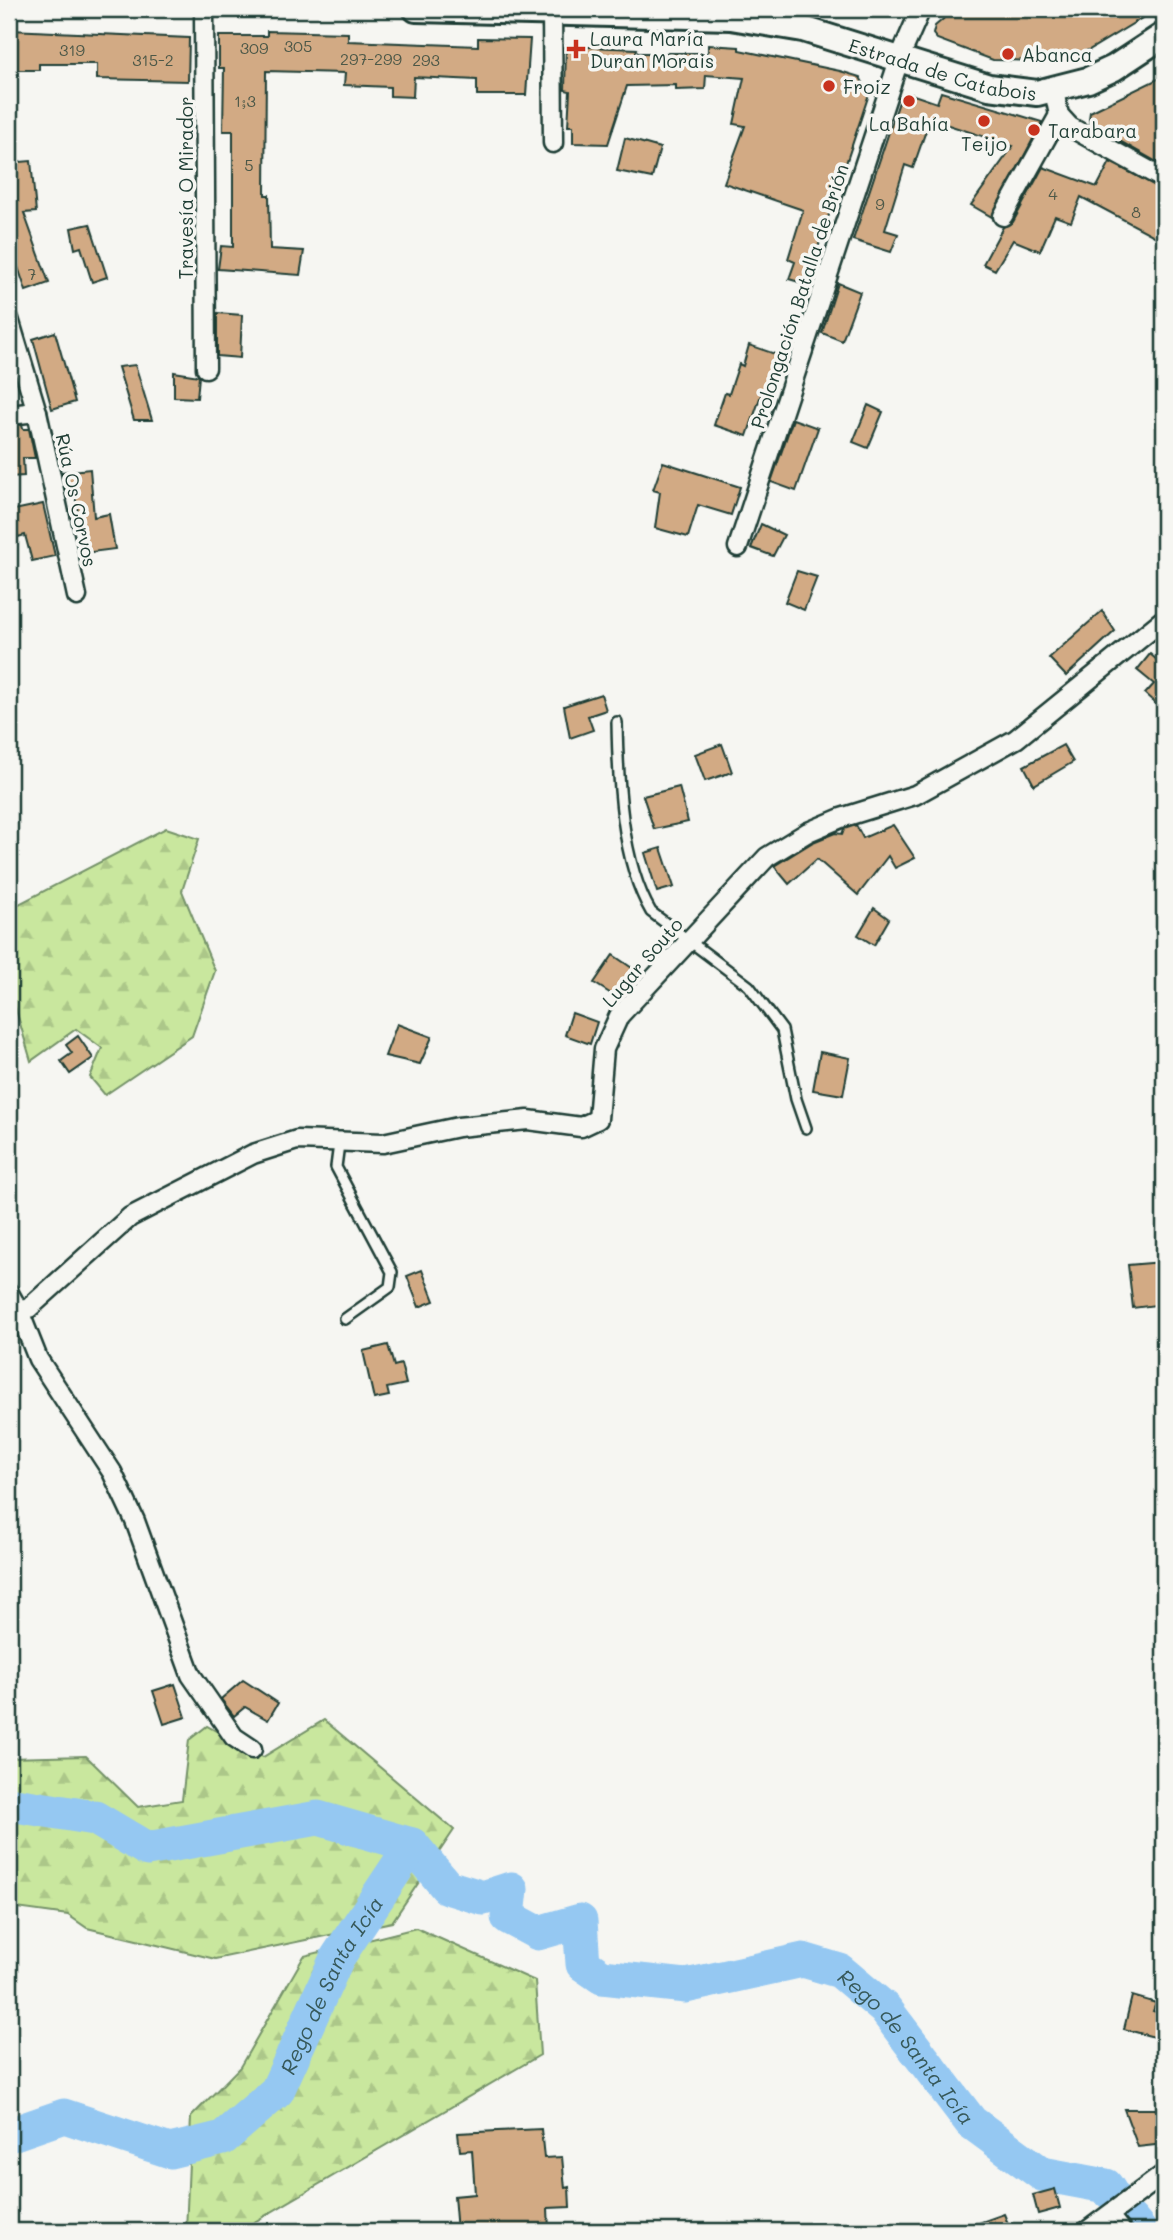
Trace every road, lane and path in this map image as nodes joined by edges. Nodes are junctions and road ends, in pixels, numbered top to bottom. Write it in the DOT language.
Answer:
graph roads {
  1 [pos="204,9"];
  2 [pos="416,9"];
  3 [pos="462,9"];
  4 [pos="921,9"];
  5 [pos="552,11"];
  6 [pos="703,12"];
  7 [pos="1164,35"];
  8 [pos="900,57"];
  9 [pos="1056,103"];
  10 [pos="554,143"];
  11 [pos="1164,179"];
  12 [pos="1003,215"];
  13 [pos="9,319"];
  14 [pos="206,368"];
  15 [pos="37,412"];
  16 [pos="9,415"];
  17 [pos="738,547"];
  18 [pos="76,597"];
  19 [pos="1164,619"];
  20 [pos="617,722"];
  21 [pos="688,941"];
  22 [pos="806,1128"];
  23 [pos="340,1144"];
  24 [pos="9,1293"];
  25 [pos="19,1311"];
  26 [pos="345,1319"];
  27 [pos="252,1749"];
  28 [pos="1164,2174"];
  29 [pos="1112,2212"];
  30 [pos="1087,2231"];
  31 [pos="1127,2231"];
  1 -- 14 [label="street, Travesía O Mirador"];
  2 -- 3 [label="main road, Estrada de Catabois"];
  3 -- 5 [label="main road, Estrada de Catabois"];
  4 -- 8 [label="street, Prolongación Batalla de Brión"];
  5 -- 6 [label="main road, Estrada de Catabois"];
  5 -- 10 [label="street"];
  6 -- 8 [label="main road, Estrada de Catabois"];
  7 -- 9 [label="main road, Estrada de Catabois"];
  8 -- 9 [label="main road, Estrada de Catabois"];
  8 -- 17 [label="street, Prolongación Batalla de Brión"];
  9 -- 11 [label="street"];
  9 -- 12 [label="street"];
  13 -- 15 [label="street, Rúa Os Corvos"];
  15 -- 16 [label="street, Rúa Os Corvos"];
  15 -- 18 [label="street, Rúa Os Corvos"];
  19 -- 21 [label="street, Lugar Souto"];
  20 -- 21 [label="lane"];
  21 -- 22 [label="lane"];
  21 -- 23 [label="street, Lugar Souto"];
  23 -- 25 [label="street, Lugar Souto"];
  23 -- 26 [label="lane"];
  24 -- 25 [label="street"];
  25 -- 27 [label="street"];
  28 -- 29 [label="street"];
  29 -- 30 [label="street"];
  29 -- 31 [label="lane"];
}
